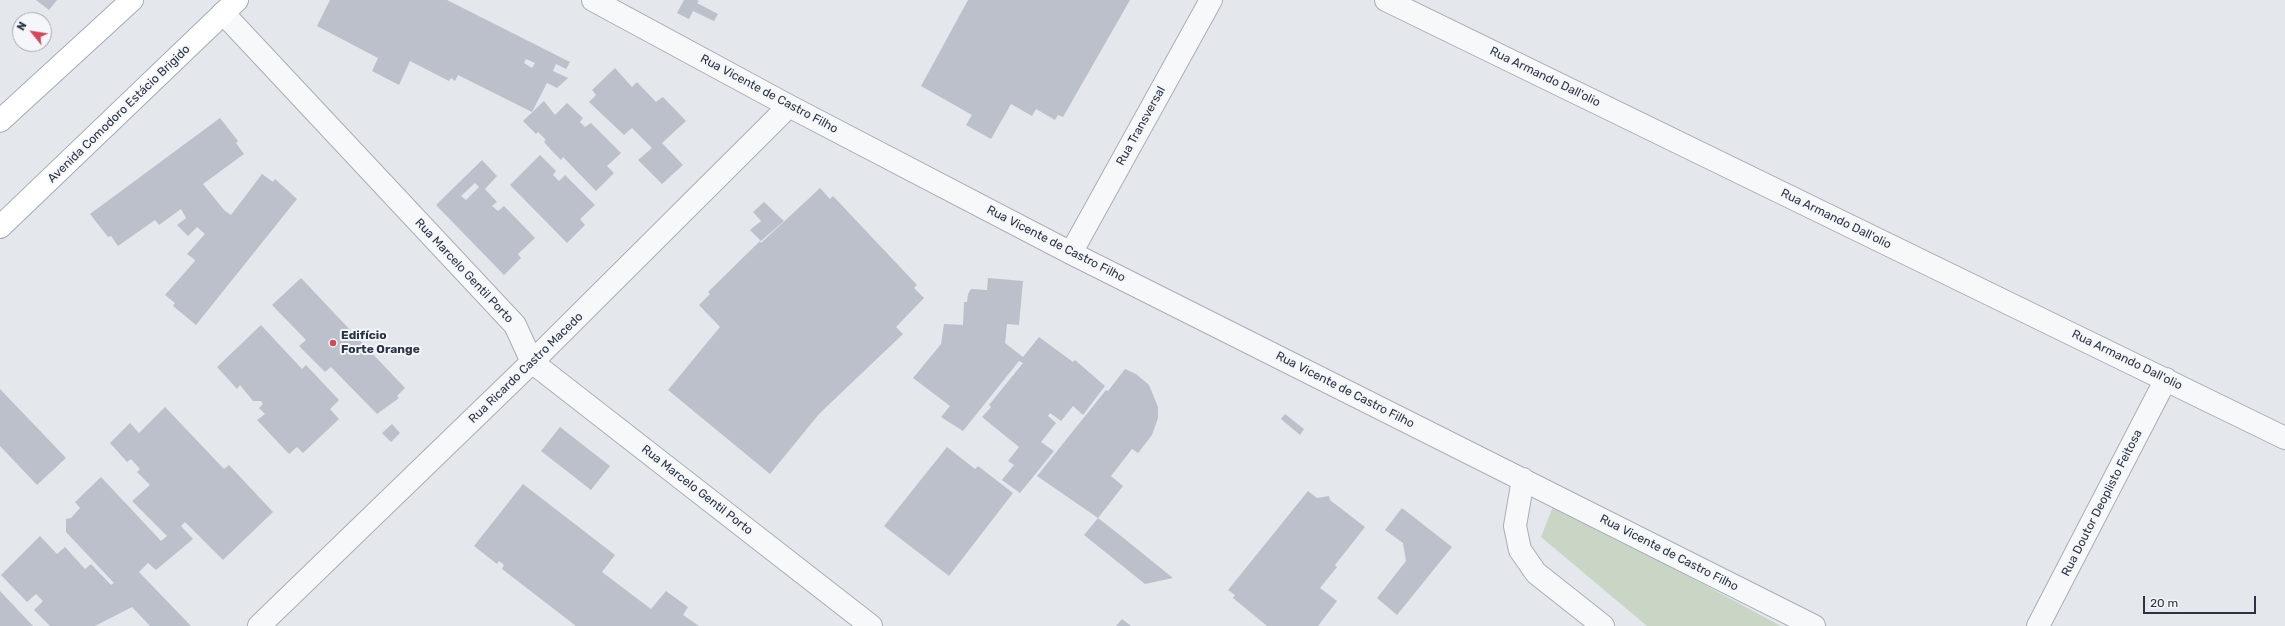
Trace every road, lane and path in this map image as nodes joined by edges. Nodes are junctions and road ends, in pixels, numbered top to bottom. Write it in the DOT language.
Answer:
graph roads {
  1 [pos="132,0"];
  2 [pos="593,0"];
  3 [pos="1212,0"];
  4 [pos="1386,0"];
  5 [pos="230,7"];
  6 [pos="790,106"];
  7 [pos="0,121"];
  8 [pos="0,227"];
  9 [pos="1071,253"];
  10 [pos="532,362"];
  11 [pos="2166,379"];
  12 [pos="2285,438"];
  13 [pos="1524,479"];
  14 [pos="259,626"];
  15 [pos="871,626"];
  16 [pos="1603,626"];
  17 [pos="1814,626"];
  18 [pos="2038,626"];
  1 -- 7 [label="main road"];
  2 -- 6 [label="street, Rua Vicente de Castro Filho"];
  3 -- 9 [label="street, Rua Transversal"];
  4 -- 11 [label="street, Rua Armando Dall'olio"];
  5 -- 8 [label="main road, Avenida Comodoro Estácio Brigido"];
  5 -- 10 [label="street, Rua Marcelo Gentil Porto"];
  6 -- 9 [label="street, Rua Vicente de Castro Filho"];
  6 -- 10 [label="street, Rua Ricardo Castro Macedo"];
  9 -- 13 [label="street, Rua Vicente de Castro Filho"];
  10 -- 14 [label="street, Rua Ricardo Castro Macedo"];
  10 -- 15 [label="street, Rua Marcelo Gentil Porto"];
  11 -- 12 [label="street, Rua Armando Dall'olio"];
  11 -- 18 [label="street, Rua Doutor Deoplisto Feitosa"];
  13 -- 16 [label="street"];
  13 -- 17 [label="street, Rua Vicente de Castro Filho"];
}
